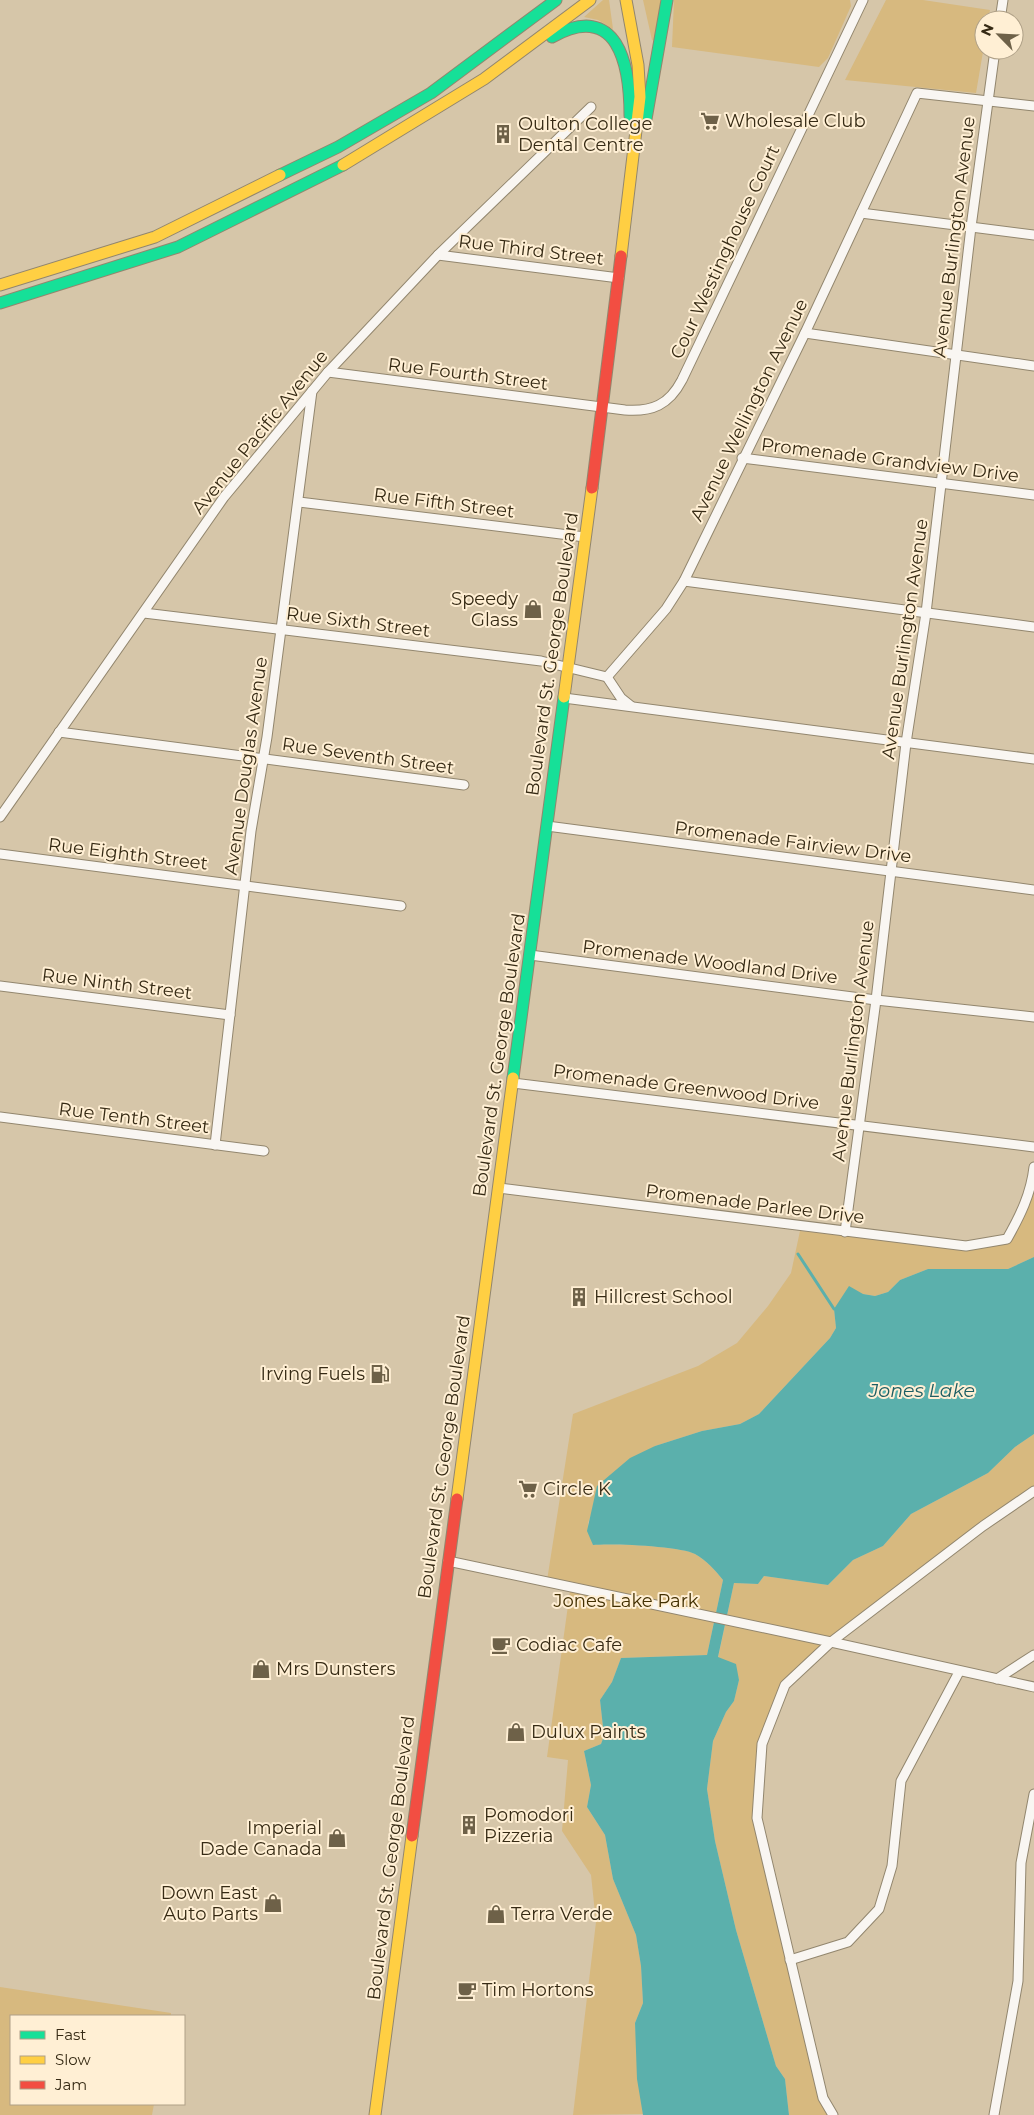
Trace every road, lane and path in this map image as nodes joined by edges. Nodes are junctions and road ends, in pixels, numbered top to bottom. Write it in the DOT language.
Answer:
graph roads {
  1 [pos="540,0"];
  2 [pos="556,0"];
  3 [pos="590,0"];
  4 [pos="626,0"];
  5 [pos="667,0"];
  6 [pos="863,0"];
  7 [pos="522,52"];
  8 [pos="994,60"];
  9 [pos="449,80"];
  10 [pos="988,101"];
  11 [pos="1034,106"];
  12 [pos="591,107"];
  13 [pos="628,205"];
  14 [pos="861,213"];
  15 [pos="970,227"];
  16 [pos="1034,235"];
  17 [pos="438,255"];
  18 [pos="619,278"];
  19 [pos="0,285"];
  20 [pos="0,304"];
  21 [pos="805,333"];
  22 [pos="956,355"];
  23 [pos="1034,366"];
  24 [pos="328,372"];
  25 [pos="312,391"];
  26 [pos="603,408"];
  27 [pos="742,458"];
  28 [pos="942,485"];
  29 [pos="1034,495"];
  30 [pos="299,502"];
  31 [pos="585,537"];
  32 [pos="684,581"];
  33 [pos="144,612"];
  34 [pos="926,613"];
  35 [pos="1034,627"];
  36 [pos="282,629"];
  37 [pos="568,667"];
  38 [pos="607,677"];
  39 [pos="564,698"];
  40 [pos="636,708"];
  41 [pos="59,732"];
  42 [pos="906,743"];
  43 [pos="264,758"];
  44 [pos="1034,759"];
  45 [pos="464,785"];
  46 [pos="0,817"];
  47 [pos="547,826"];
  48 [pos="0,854"];
  49 [pos="891,871"];
  50 [pos="246,886"];
  51 [pos="1034,890"];
  52 [pos="401,906"];
  53 [pos="530,955"];
  54 [pos="0,986"];
  55 [pos="876,1000"];
  56 [pos="230,1016"];
  57 [pos="1034,1018"];
  58 [pos="513,1083"];
  59 [pos="0,1117"];
  60 [pos="859,1124"];
  61 [pos="215,1145"];
  62 [pos="1034,1147"];
  63 [pos="264,1151"];
  64 [pos="1034,1167"];
  65 [pos="499,1188"];
  66 [pos="844,1232"];
  67 [pos="1034,1491"];
  68 [pos="448,1561"];
  69 [pos="831,1642"];
  70 [pos="1034,1656"];
  71 [pos="959,1672"];
  72 [pos="997,1679"];
  73 [pos="1034,1687"];
  74 [pos="1034,1794"];
  75 [pos="790,1960"];
  76 [pos="375,2115"];
  77 [pos="833,2115"];
  78 [pos="994,2115"];
  1 -- 9 [label="main road"];
  2 -- 9 [label="main road"];
  3 -- 7 [label="main road"];
  4 -- 13 [label="main road, Boulevard St. George Boulevard"];
  5 -- 13 [label="main road"];
  6 -- 26 [label="street, Cour Westinghouse Court"];
  7 -- 13 [label="main road"];
  7 -- 20 [label="main road"];
  8 -- 10 [label="street, Avenue Burlington Avenue"];
  9 -- 19 [label="main road"];
  10 -- 11 [label="street"];
  10 -- 14 [label="street, Avenue Wellington Avenue"];
  10 -- 15 [label="street, Avenue Burlington Avenue"];
  12 -- 17 [label="street, Avenue Pacific Avenue"];
  13 -- 18 [label="main road, Boulevard St. George Boulevard"];
  14 -- 15 [label="street"];
  14 -- 21 [label="street, Avenue Wellington Avenue"];
  15 -- 16 [label="street"];
  15 -- 22 [label="street, Avenue Burlington Avenue"];
  17 -- 18 [label="street, Rue Third Street"];
  17 -- 24 [label="street, Avenue Pacific Avenue"];
  18 -- 26 [label="main road, Boulevard St. George Boulevard"];
  21 -- 22 [label="street"];
  21 -- 27 [label="street, Avenue Wellington Avenue"];
  22 -- 23 [label="street"];
  22 -- 28 [label="street, Avenue Burlington Avenue"];
  24 -- 25 [label="street, Avenue Pacific Avenue"];
  24 -- 26 [label="street, Rue Fourth Street"];
  25 -- 30 [label="street, Avenue Douglas Avenue"];
  25 -- 33 [label="street, Avenue Pacific Avenue"];
  26 -- 31 [label="main road, Boulevard St. George Boulevard"];
  27 -- 28 [label="street, Promenade Grandview Drive"];
  27 -- 32 [label="street, Avenue Wellington Avenue"];
  28 -- 29 [label="street, Promenade Grandview Drive"];
  28 -- 34 [label="street, Avenue Burlington Avenue"];
  30 -- 31 [label="street, Rue Fifth Street"];
  30 -- 36 [label="street, Avenue Douglas Avenue"];
  31 -- 37 [label="main road, Boulevard St. George Boulevard"];
  32 -- 34 [label="street"];
  32 -- 38 [label="street, Avenue Wellington Avenue"];
  33 -- 36 [label="street, Rue Sixth Street"];
  33 -- 41 [label="street, Avenue Pacific Avenue"];
  34 -- 35 [label="street"];
  34 -- 42 [label="street, Avenue Burlington Avenue"];
  36 -- 37 [label="street, Rue Sixth Street"];
  36 -- 43 [label="street, Avenue Douglas Avenue"];
  37 -- 38 [label="street"];
  37 -- 39 [label="main road, Boulevard St. George Boulevard"];
  38 -- 40 [label="street"];
  39 -- 40 [label="street"];
  39 -- 47 [label="main road, Boulevard St. George Boulevard"];
  40 -- 42 [label="street"];
  41 -- 43 [label="street, Rue Seventh Street"];
  41 -- 46 [label="street, Avenue Pacific Avenue"];
  42 -- 44 [label="street"];
  42 -- 49 [label="street, Avenue Burlington Avenue"];
  43 -- 45 [label="street, Rue Seventh Street"];
  43 -- 50 [label="street, Avenue Douglas Avenue"];
  47 -- 49 [label="street, Promenade Fairview Drive"];
  47 -- 53 [label="main road, Boulevard St. George Boulevard"];
  48 -- 50 [label="street, Rue Eighth Street"];
  49 -- 51 [label="street, Promenade Fairview Drive"];
  49 -- 55 [label="street, Avenue Burlington Avenue"];
  50 -- 52 [label="street, Rue Eighth Street"];
  50 -- 56 [label="street, Avenue Douglas Avenue"];
  53 -- 55 [label="street, Promenade Woodland Drive"];
  53 -- 58 [label="main road, Boulevard St. George Boulevard"];
  54 -- 56 [label="street, Rue Ninth Street"];
  55 -- 57 [label="street, Promenade Woodland Drive"];
  55 -- 60 [label="street, Avenue Burlington Avenue"];
  56 -- 61 [label="street, Avenue Douglas Avenue"];
  58 -- 60 [label="street, Promenade Greenwood Drive"];
  58 -- 65 [label="main road, Boulevard St. George Boulevard"];
  59 -- 61 [label="street, Rue Tenth Street"];
  60 -- 62 [label="street, Promenade Greenwood Drive"];
  60 -- 66 [label="street, Avenue Burlington Avenue"];
  61 -- 63 [label="street, Rue Tenth Street"];
  64 -- 66 [label="street, Promenade Parlee Drive"];
  65 -- 66 [label="street, Promenade Parlee Drive"];
  65 -- 68 [label="main road, Boulevard St. George Boulevard"];
  67 -- 69 [label="street"];
  68 -- 69 [label="street"];
  68 -- 76 [label="main road, Boulevard St. George Boulevard"];
  69 -- 71 [label="street"];
  69 -- 75 [label="street"];
  70 -- 72 [label="street"];
  71 -- 72 [label="street"];
  71 -- 75 [label="street"];
  72 -- 73 [label="street"];
  74 -- 78 [label="street"];
  75 -- 77 [label="street"];
}
